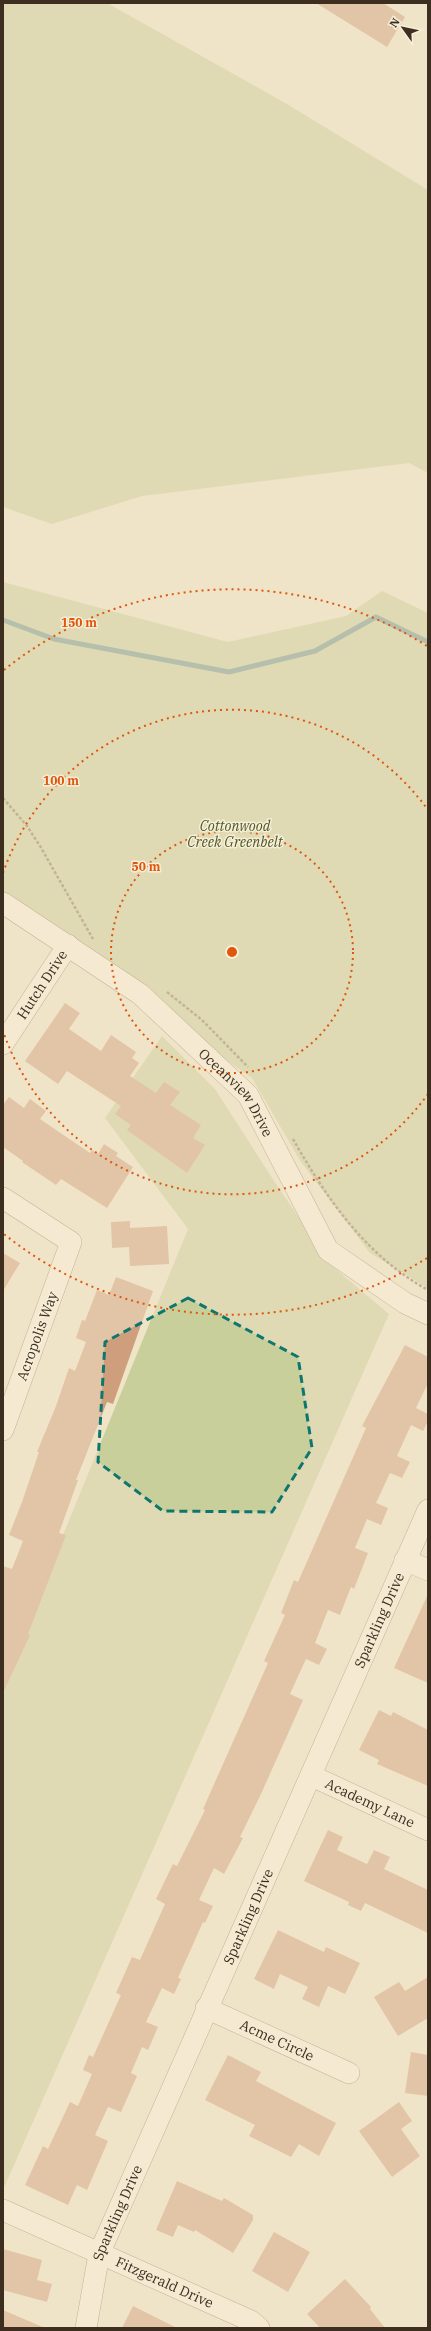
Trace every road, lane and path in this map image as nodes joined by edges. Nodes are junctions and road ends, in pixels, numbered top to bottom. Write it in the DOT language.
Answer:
graph roads {
  1 [pos="3,903"];
  2 [pos="68,945"];
  3 [pos="3,1044"];
  4 [pos="3,1198"];
  5 [pos="428,1314"];
  6 [pos="3,1430"];
  7 [pos="428,1510"];
  8 [pos="405,1560"];
  9 [pos="428,1570"];
  10 [pos="312,1776"];
  11 [pos="428,1830"];
  12 [pos="206,2008"];
  13 [pos="349,2073"];
  14 [pos="3,2210"];
  15 [pos="99,2254"];
  16 [pos="86,2328"];
  17 [pos="259,2328"];
  1 -- 2 [label="street, Oceanview Drive"];
  2 -- 3 [label="street, Hutch Drive"];
  2 -- 5 [label="street, Oceanview Drive"];
  4 -- 6 [label="street, Acropolis Way"];
  7 -- 8 [label="street, Sparkling Drive"];
  8 -- 9 [label="street"];
  8 -- 10 [label="street, Sparkling Drive"];
  10 -- 11 [label="street, Academy Lane"];
  10 -- 12 [label="street, Sparkling Drive"];
  12 -- 13 [label="street, Acme Circle"];
  12 -- 15 [label="street, Sparkling Drive"];
  14 -- 15 [label="street, Fitzgerald Drive"];
  15 -- 16 [label="street, Sparkling Drive"];
  15 -- 17 [label="street, Fitzgerald Drive"];
}
